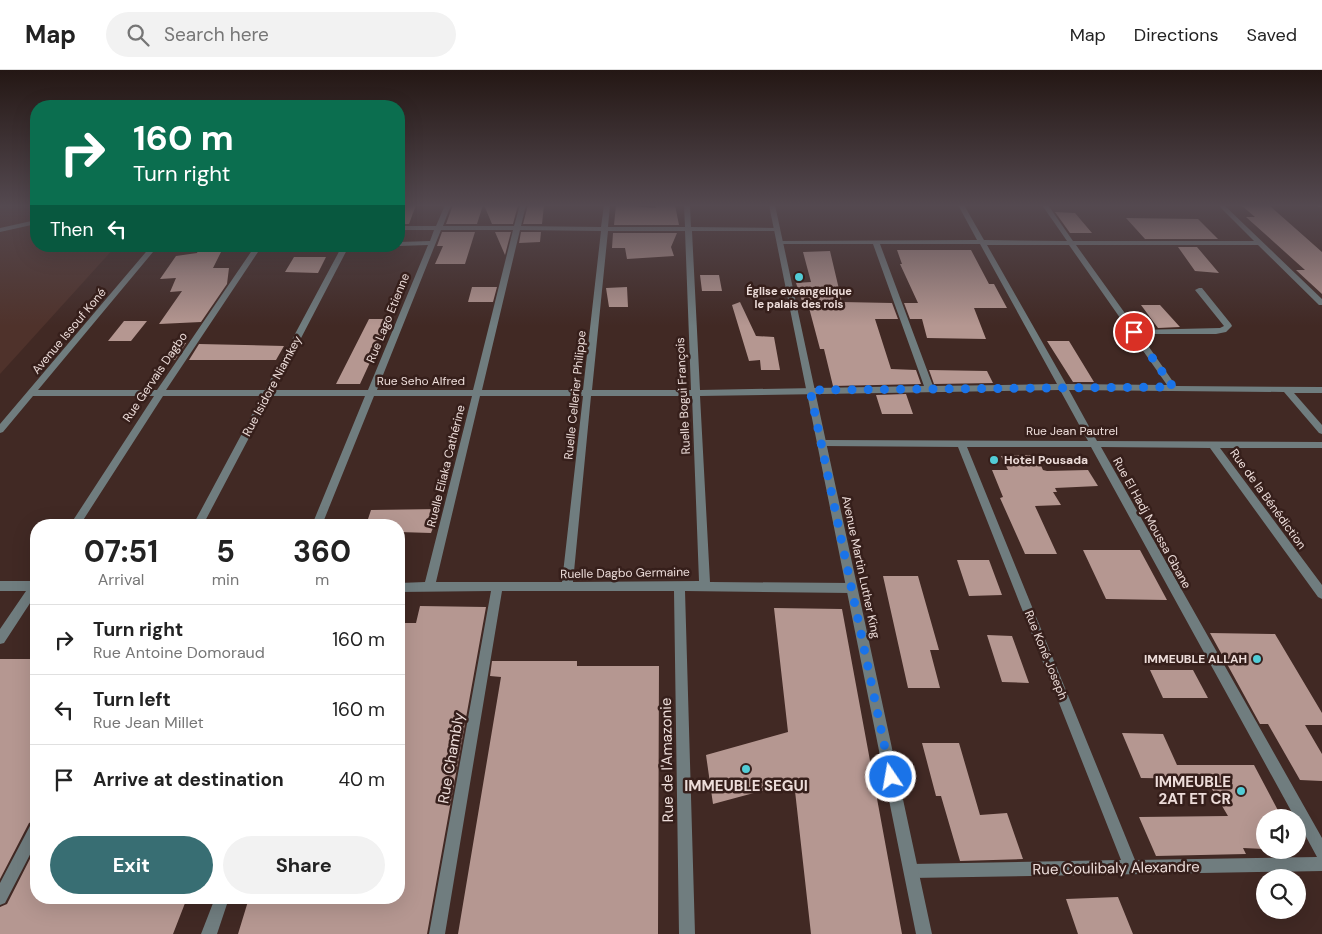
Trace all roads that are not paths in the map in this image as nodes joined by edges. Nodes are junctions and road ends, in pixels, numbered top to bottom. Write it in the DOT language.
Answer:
graph roads {
  1 [pos="431,245"];
  2 [pos="513,245"];
  3 [pos="603,245"];
  4 [pos="690,245"];
  5 [pos="781,245"];
  6 [pos="877,245"];
  7 [pos="984,245"];
  8 [pos="1074,245"];
  9 [pos="1262,245"];
  10 [pos="150,252"];
  11 [pos="255,252"];
  12 [pos="343,252"];
  13 [pos="1199,290"];
  14 [pos="1322,304"];
  15 [pos="1134,332"];
  16 [pos="1061,387"];
  17 [pos="1173,387"];
  18 [pos="1286,389"];
  19 [pos="810,390"];
  20 [pos="930,390"];
  21 [pos="1322,390"];
  22 [pos="588,392"];
  23 [pos="31,393"];
  24 [pos="160,393"];
  25 [pos="695,393"];
  26 [pos="268,394"];
  27 [pos="370,394"];
  28 [pos="476,394"];
  29 [pos="0,430"];
  30 [pos="1322,431"];
  31 [pos="821,443"];
  32 [pos="961,444"];
  33 [pos="1093,444"];
  34 [pos="1212,444"];
  35 [pos="1322,445"];
  36 [pos="79,519"];
  37 [pos="201,519"];
  38 [pos="319,519"];
  39 [pos="0,586"];
  40 [pos="30,586"];
  41 [pos="679,586"];
  42 [pos="704,586"];
  43 [pos="405,587"];
  44 [pos="429,587"];
  45 [pos="567,587"];
  46 [pos="497,588"];
  47 [pos="851,588"];
  48 [pos="1322,594"];
  49 [pos="30,595"];
  50 [pos="0,639"];
  51 [pos="30,841"];
  52 [pos="1322,852"];
  53 [pos="1322,864"];
  54 [pos="1131,867"];
  55 [pos="911,871"];
  56 [pos="0,898"];
  57 [pos="220,904"];
  58 [pos="209,934"];
  59 [pos="437,934"];
  60 [pos="687,934"];
  61 [pos="924,934"];
  1 -- 27 [label="street, Rue Lago Etienne"];
  2 -- 28 [label="street, Ruelle Eliaka Cathérine"];
  3 -- 22 [label="street, Ruelle Cellerier Philippe"];
  4 -- 25 [label="street, Ruelle Bogui François"];
  5 -- 19 [label="street, Avenue Martin Luther King"];
  6 -- 20 [label="street"];
  7 -- 16 [label="street, Rue El Hadj Moussa Gbane"];
  8 -- 15 [label="street"];
  9 -- 14 [label="street"];
  10 -- 23 [label="street, Avenue Issouf Koné"];
  11 -- 24 [label="street, Rue Gervais Dagbo"];
  12 -- 26 [label="street, Rue Isidore Niamkey"];
  13 -- 15 [label="street"];
  15 -- 17 [label="street"];
  16 -- 17 [label="street, Rue Seho Alfred"];
  16 -- 20 [label="street, Rue Seho Alfred"];
  16 -- 33 [label="street, Rue El Hadj Moussa Gbane"];
  17 -- 18 [label="street, Rue Seho Alfred"];
  18 -- 21 [label="street, Rue Seho Alfred"];
  18 -- 30 [label="street"];
  19 -- 20 [label="street, Rue Seho Alfred"];
  19 -- 25 [label="street, Rue Seho Alfred"];
  19 -- 31 [label="street, Avenue Martin Luther King"];
  22 -- 25 [label="street, Rue Seho Alfred"];
  22 -- 28 [label="street, Rue Seho Alfred"];
  22 -- 45 [label="street, Ruelle Cellerier Philippe"];
  23 -- 24 [label="street, Rue Seho Alfred"];
  23 -- 29 [label="street, Avenue Issouf Koné"];
  24 -- 26 [label="street, Rue Seho Alfred"];
  24 -- 36 [label="street, Rue Gervais Dagbo"];
  25 -- 42 [label="street, Ruelle Bogui François"];
  26 -- 27 [label="street, Rue Seho Alfred"];
  26 -- 37 [label="street, Rue Isidore Niamkey"];
  27 -- 28 [label="street, Rue Seho Alfred"];
  27 -- 38 [label="street, Rue Lago Etienne"];
  28 -- 44 [label="street, Ruelle Eliaka Cathérine"];
  31 -- 32 [label="street, Rue Jean Pautrel"];
  31 -- 47 [label="street, Avenue Martin Luther King"];
  32 -- 33 [label="street, Rue Jean Pautrel"];
  32 -- 54 [label="street, Rue Koné Joseph"];
  33 -- 34 [label="street, Rue Jean Pautrel"];
  33 -- 52 [label="street, Rue El Hadj Moussa Gbane"];
  34 -- 35 [label="street, Rue Jean Pautrel"];
  34 -- 48 [label="street, Rue de la Bénédiction"];
  39 -- 40 [label="street"];
  41 -- 42 [label="street, Ruelle Dagbo Germaine"];
  41 -- 45 [label="street, Ruelle Dagbo Germaine"];
  41 -- 60 [label="street, Rue de l'Amazonie"];
  42 -- 47 [label="street, Ruelle Dagbo Germaine"];
  43 -- 44 [label="street, Ruelle Dagbo Germaine"];
  44 -- 46 [label="street, Ruelle Dagbo Germaine"];
  45 -- 46 [label="street, Ruelle Dagbo Germaine"];
  46 -- 59 [label="street, Rue Chambly"];
  47 -- 55 [label="street, Avenue Martin Luther King"];
  49 -- 50 [label="street"];
  51 -- 56 [label="street"];
  53 -- 54 [label="street, Rue Coulibaly Alexandre"];
  54 -- 55 [label="street, Rue Coulibaly Alexandre"];
  55 -- 61 [label="street, Avenue Martin Luther King"];
  57 -- 58 [label="street"];
}
